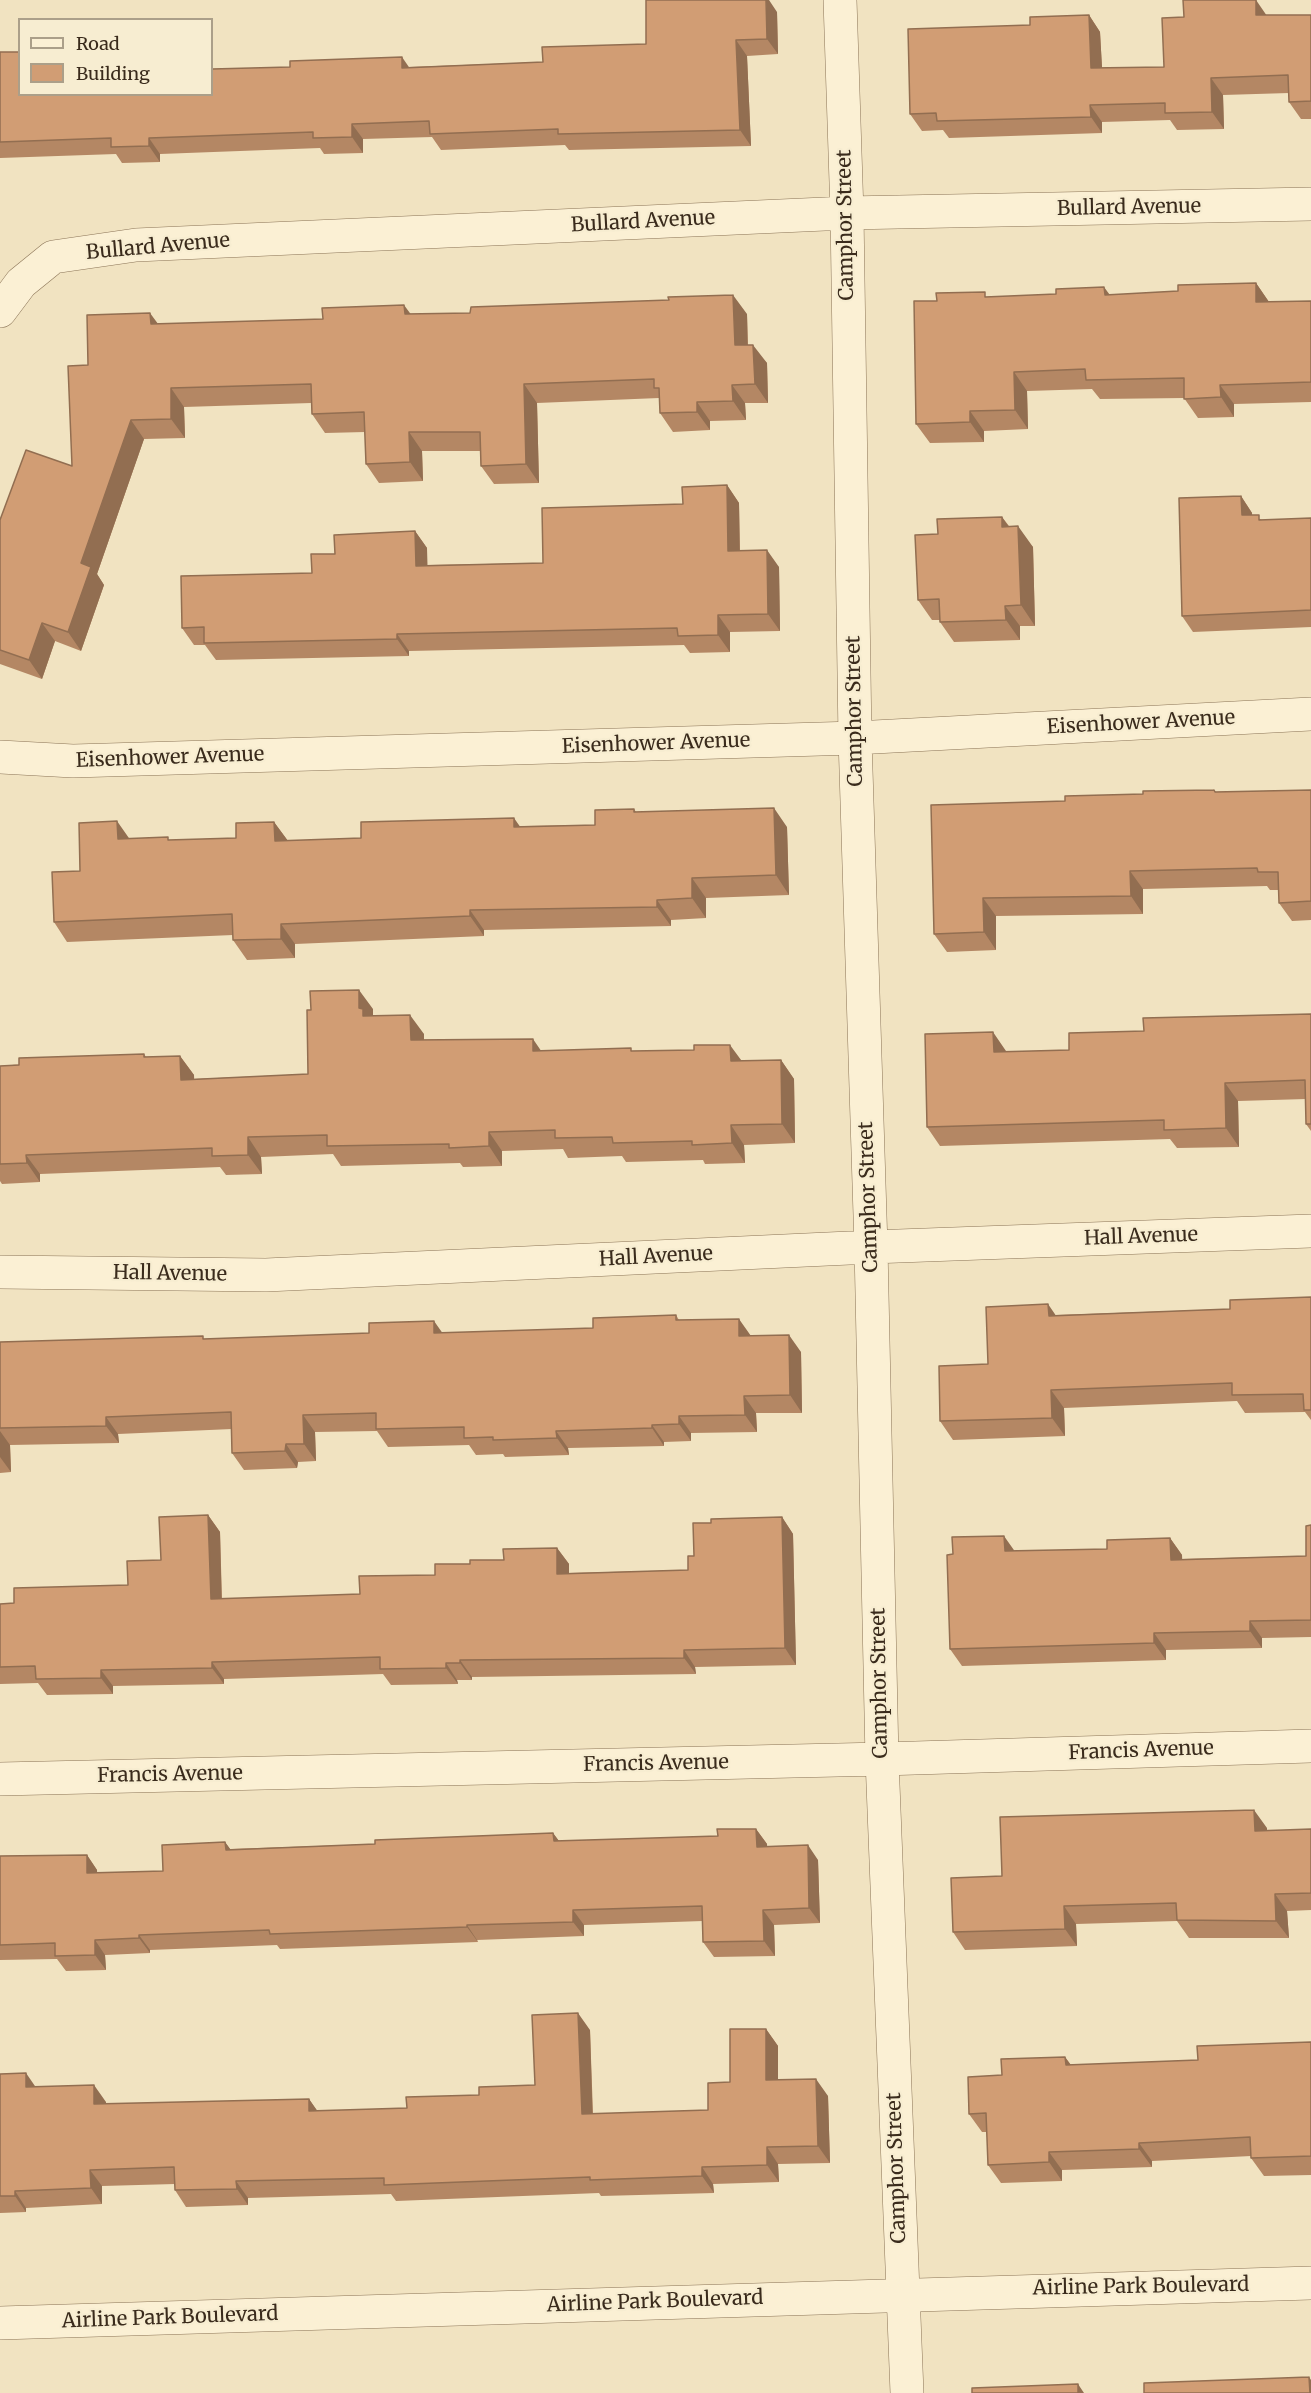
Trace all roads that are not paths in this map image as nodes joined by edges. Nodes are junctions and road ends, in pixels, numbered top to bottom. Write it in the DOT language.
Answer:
graph roads {
  1 [pos="840,0"];
  2 [pos="1311,204"];
  3 [pos="847,213"];
  4 [pos="0,311"];
  5 [pos="1311,714"];
  6 [pos="855,738"];
  7 [pos="0,757"];
  8 [pos="1311,1231"];
  9 [pos="871,1247"];
  10 [pos="0,1272"];
  11 [pos="1311,1746"];
  12 [pos="882,1759"];
  13 [pos="0,1779"];
  14 [pos="1311,2283"];
  15 [pos="901,2294"];
  16 [pos="0,2323"];
  17 [pos="907,2393"];
  1 -- 3 [label="street, Camphor Street"];
  2 -- 3 [label="street, Bullard Avenue"];
  3 -- 4 [label="street, Bullard Avenue"];
  3 -- 6 [label="street, Camphor Street"];
  5 -- 6 [label="street, Eisenhower Avenue"];
  6 -- 7 [label="street, Eisenhower Avenue"];
  6 -- 9 [label="street, Camphor Street"];
  8 -- 9 [label="street, Hall Avenue"];
  9 -- 10 [label="street, Hall Avenue"];
  9 -- 12 [label="street, Camphor Street"];
  11 -- 12 [label="street, Francis Avenue"];
  12 -- 13 [label="street, Francis Avenue"];
  12 -- 15 [label="street, Camphor Street"];
  14 -- 15 [label="street, Airline Park Boulevard"];
  15 -- 16 [label="street, Airline Park Boulevard"];
  15 -- 17 [label="street, Camphor Street"];
}
